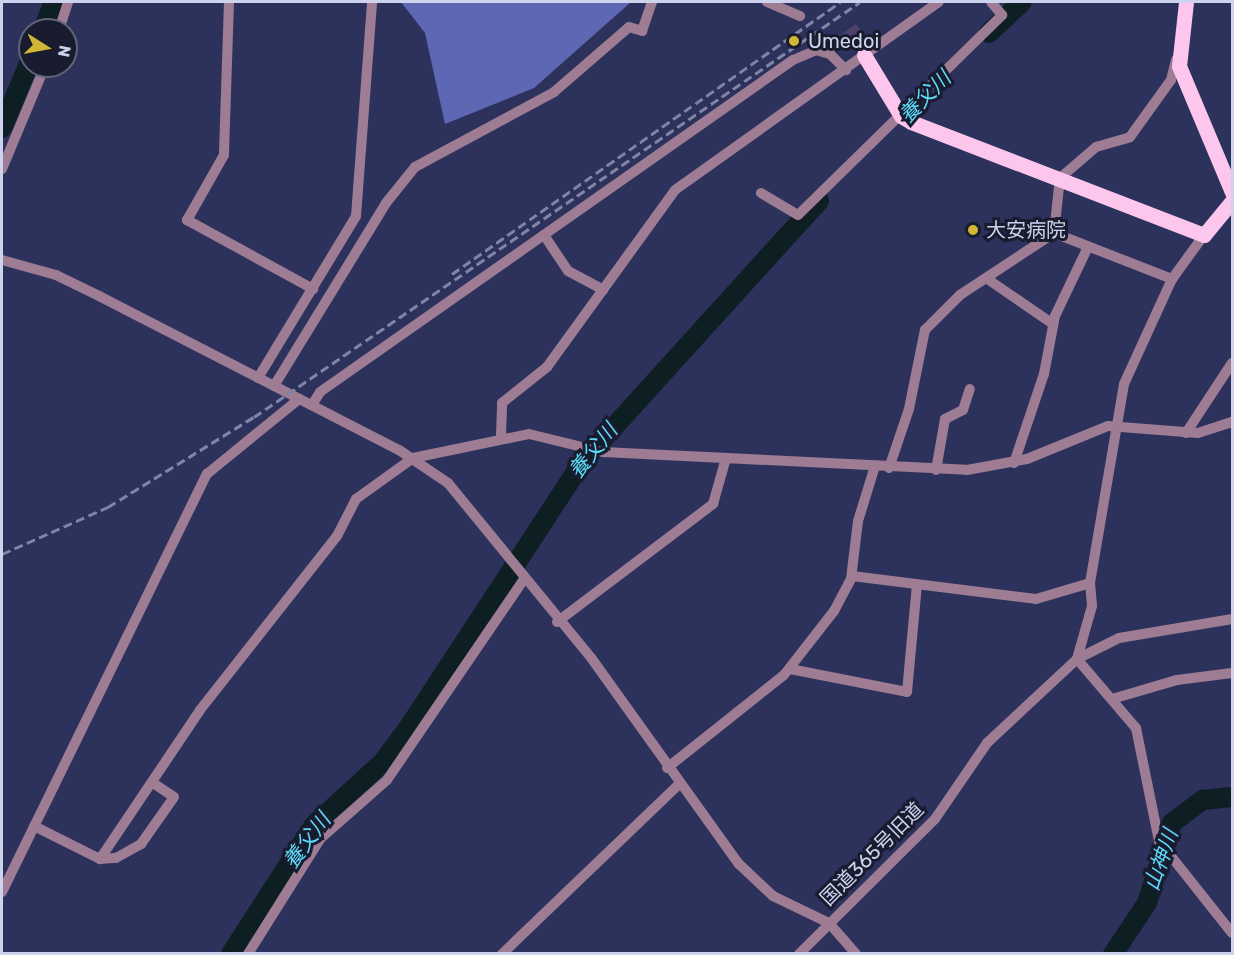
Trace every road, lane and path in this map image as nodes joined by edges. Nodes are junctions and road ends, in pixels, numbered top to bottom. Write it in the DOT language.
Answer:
graph roads {
  1 [pos="68,2"];
  2 [pos="229,2"];
  3 [pos="372,2"];
  4 [pos="652,2"];
  5 [pos="767,2"];
  6 [pos="939,2"];
  7 [pos="991,2"];
  8 [pos="1186,2"];
  9 [pos="800,16"];
  10 [pos="63,18"];
  11 [pos="864,55"];
  12 [pos="1177,56"];
  13 [pos="846,70"];
  14 [pos="40,78"];
  15 [pos="904,117"];
  16 [pos="2,169"];
  17 [pos="1060,178"];
  18 [pos="761,193"];
  19 [pos="1232,201"];
  20 [pos="1054,233"];
  21 [pos="544,235"];
  22 [pos="1204,235"];
  23 [pos="1087,249"];
  24 [pos="2,260"];
  25 [pos="986,278"];
  26 [pos="1172,279"];
  27 [pos="312,289"];
  28 [pos="603,290"];
  29 [pos="1053,324"];
  30 [pos="1233,363"];
  31 [pos="258,378"];
  32 [pos="274,386"];
  33 [pos="970,388"];
  34 [pos="299,399"];
  35 [pos="312,405"];
  36 [pos="1233,422"];
  37 [pos="1113,427"];
  38 [pos="1186,433"];
  39 [pos="501,436"];
  40 [pos="413,458"];
  41 [pos="726,458"];
  42 [pos="1014,463"];
  43 [pos="875,466"];
  44 [pos="890,468"];
  45 [pos="936,471"];
  46 [pos="523,576"];
  47 [pos="852,576"];
  48 [pos="1090,583"];
  49 [pos="917,584"];
  50 [pos="1233,619"];
  51 [pos="557,622"];
  52 [pos="1077,659"];
  53 [pos="790,669"];
  54 [pos="1233,672"];
  55 [pos="1112,699"];
  56 [pos="667,768"];
  57 [pos="153,783"];
  58 [pos="679,784"];
  59 [pos="34,826"];
  60 [pos="100,858"];
  61 [pos="2,892"];
  62 [pos="829,923"];
  63 [pos="1233,933"];
  64 [pos="505,953"];
  65 [pos="248,954"];
  66 [pos="799,954"];
  67 [pos="856,954"];
  1 -- 10 [label="street"];
  2 -- 27 [label="street"];
  3 -- 27 [label="street"];
  4 -- 32 [label="street"];
  5 -- 9 [label="street"];
  6 -- 11 [label="street"];
  7 -- 15 [label="street"];
  8 -- 12 [label="main road"];
  11 -- 13 [label="street"];
  11 -- 15 [label="main road"];
  12 -- 17 [label="street"];
  12 -- 19 [label="main road"];
  13 -- 21 [label="street"];
  13 -- 28 [label="street"];
  14 -- 16 [label="street"];
  15 -- 17 [label="main road"];
  15 -- 18 [label="street"];
  17 -- 20 [label="street"];
  17 -- 22 [label="main road"];
  19 -- 22 [label="main road"];
  20 -- 23 [label="street"];
  20 -- 25 [label="street"];
  21 -- 28 [label="street"];
  21 -- 35 [label="street"];
  22 -- 26 [label="street"];
  23 -- 26 [label="street"];
  23 -- 29 [label="street"];
  24 -- 31 [label="street"];
  25 -- 29 [label="street"];
  25 -- 44 [label="street"];
  26 -- 37 [label="street"];
  27 -- 31 [label="street"];
  28 -- 39 [label="street"];
  29 -- 42 [label="street"];
  30 -- 38 [label="street"];
  31 -- 32 [label="street"];
  32 -- 34 [label="street"];
  33 -- 45 [label="street"];
  34 -- 35 [label="street"];
  34 -- 59 [label="street"];
  35 -- 40 [label="street"];
  36 -- 38 [label="street"];
  37 -- 38 [label="street"];
  37 -- 42 [label="street"];
  37 -- 48 [label="street"];
  39 -- 40 [label="street"];
  39 -- 41 [label="street"];
  40 -- 46 [label="street"];
  40 -- 57 [label="street"];
  41 -- 43 [label="street"];
  41 -- 51 [label="street"];
  42 -- 45 [label="street"];
  43 -- 44 [label="street"];
  43 -- 47 [label="street"];
  44 -- 45 [label="street"];
  46 -- 51 [label="street"];
  46 -- 65 [label="street"];
  47 -- 49 [label="street"];
  47 -- 53 [label="street"];
  48 -- 49 [label="street"];
  48 -- 52 [label="street"];
  49 -- 53 [label="street"];
  50 -- 52 [label="street, 国道365号旧道"];
  51 -- 56 [label="street"];
  52 -- 55 [label="street"];
  52 -- 62 [label="street, 国道365号旧道"];
  53 -- 56 [label="street"];
  54 -- 55 [label="street"];
  55 -- 63 [label="street"];
  56 -- 58 [label="street"];
  57 -- 60 [label="street"];
  57 -- 60 [label="street"];
  58 -- 62 [label="street"];
  58 -- 64 [label="street"];
  59 -- 60 [label="street"];
  59 -- 61 [label="street"];
  62 -- 66 [label="street, 国道365号旧道"];
  62 -- 67 [label="street"];
}
